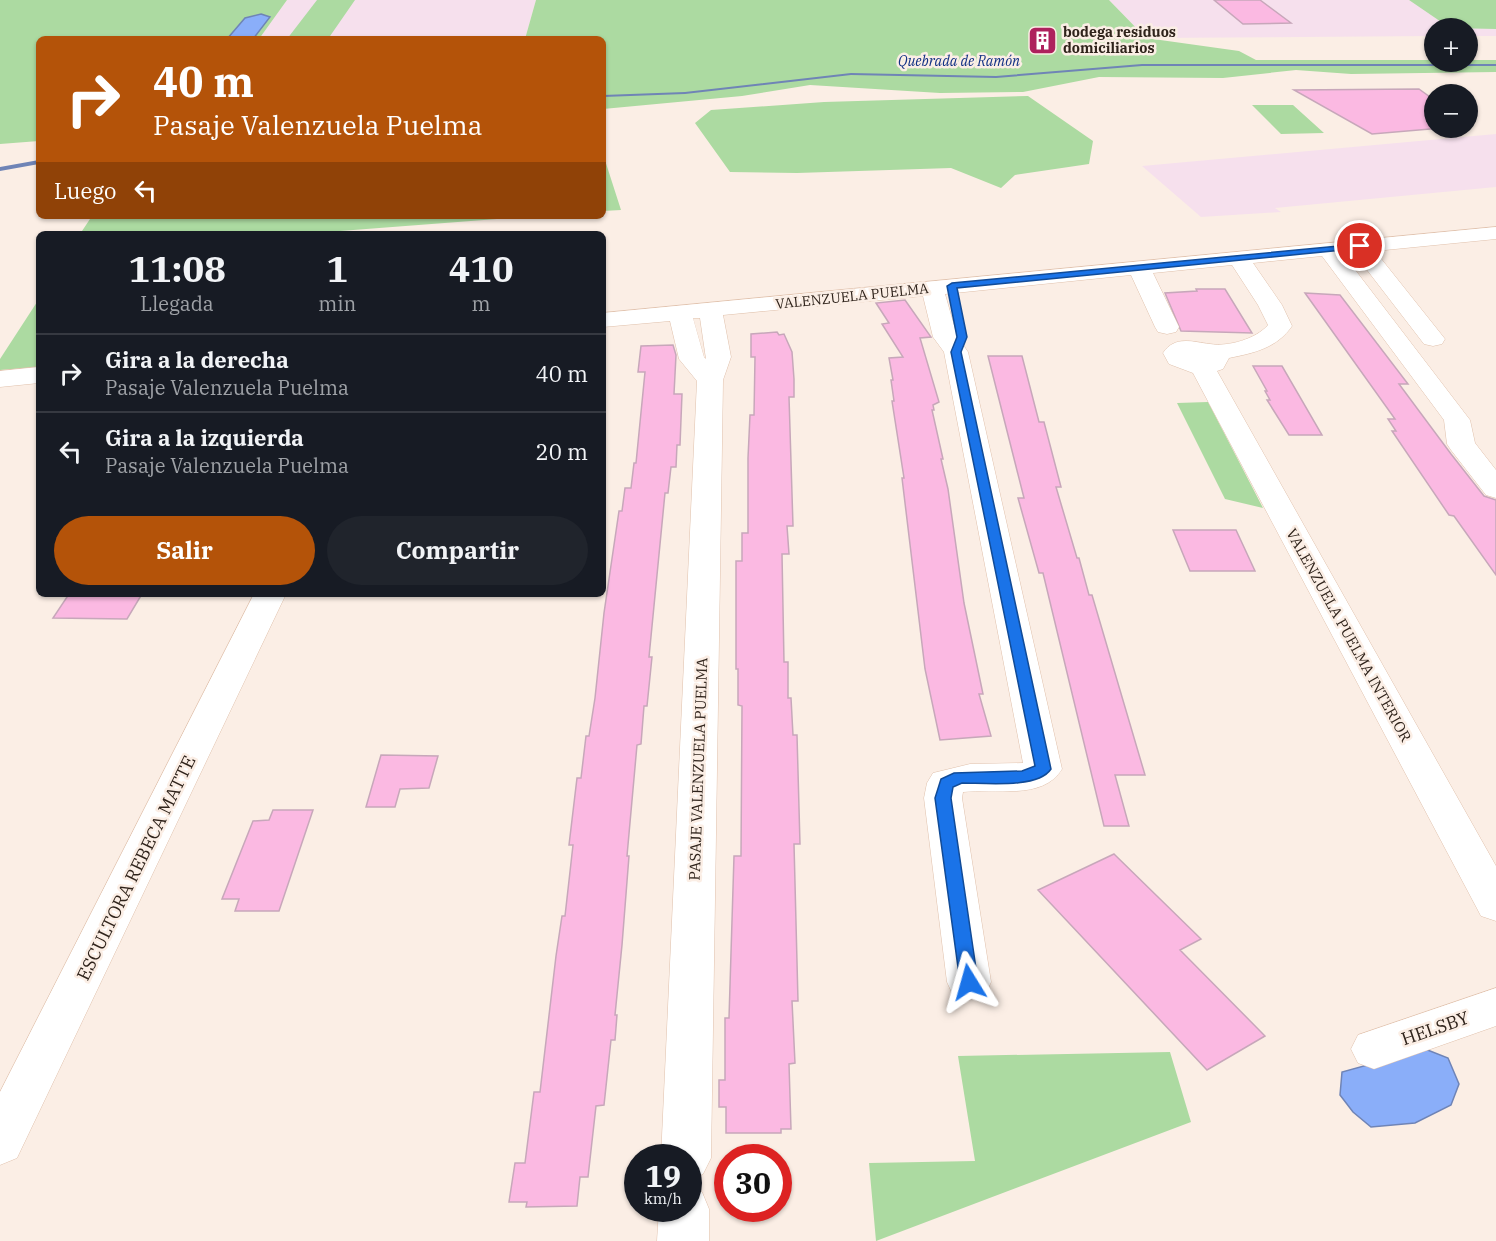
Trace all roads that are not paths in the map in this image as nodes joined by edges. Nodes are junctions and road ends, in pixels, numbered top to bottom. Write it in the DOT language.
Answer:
graph roads {
  1 [pos="1486,234"];
  2 [pos="1360,246"];
  3 [pos="1328,249"];
  4 [pos="1496,253"];
  5 [pos="1238,258"];
  6 [pos="1139,268"];
  7 [pos="942,287"];
  8 [pos="710,310"];
  9 [pos="680,313"];
  10 [pos="606,320"];
  11 [pos="1167,327"];
  12 [pos="1433,339"];
  13 [pos="36,376"];
  14 [pos="710,380"];
  15 [pos="5,385"];
  16 [pos="1496,489"];
  17 [pos="269,597"];
  18 [pos="1496,904"];
  19 [pos="969,982"];
  20 [pos="1496,1007"];
  21 [pos="1374,1049"];
  22 [pos="0,1142"];
  23 [pos="686,1144"];
  24 [pos="684,1222"];
  25 [pos="683,1241"];
  1 -- 2 [label="street, VALENZUELA PUELMA"];
  1 -- 4 [label="street"];
  2 -- 3 [label="street, VALENZUELA PUELMA"];
  2 -- 12 [label="street"];
  3 -- 5 [label="street, VALENZUELA PUELMA"];
  3 -- 16 [label="street"];
  5 -- 6 [label="street, VALENZUELA PUELMA"];
  5 -- 18 [label="street, VALENZUELA PUELMA INTERIOR"];
  6 -- 7 [label="street, VALENZUELA PUELMA"];
  6 -- 11 [label="street"];
  7 -- 8 [label="street, VALENZUELA PUELMA"];
  7 -- 19 [label="street"];
  8 -- 9 [label="street, VALENZUELA PUELMA"];
  8 -- 14 [label="street, PASAJE VALENZUELA PUELMA"];
  9 -- 10 [label="street, VALENZUELA PUELMA"];
  9 -- 14 [label="street"];
  13 -- 15 [label="street"];
  14 -- 23 [label="street, PASAJE VALENZUELA PUELMA"];
  17 -- 22 [label="street, ESCULTORA REBECA MATTE"];
  20 -- 21 [label="street, HELSBY"];
  24 -- 25 [label="street"];
}
